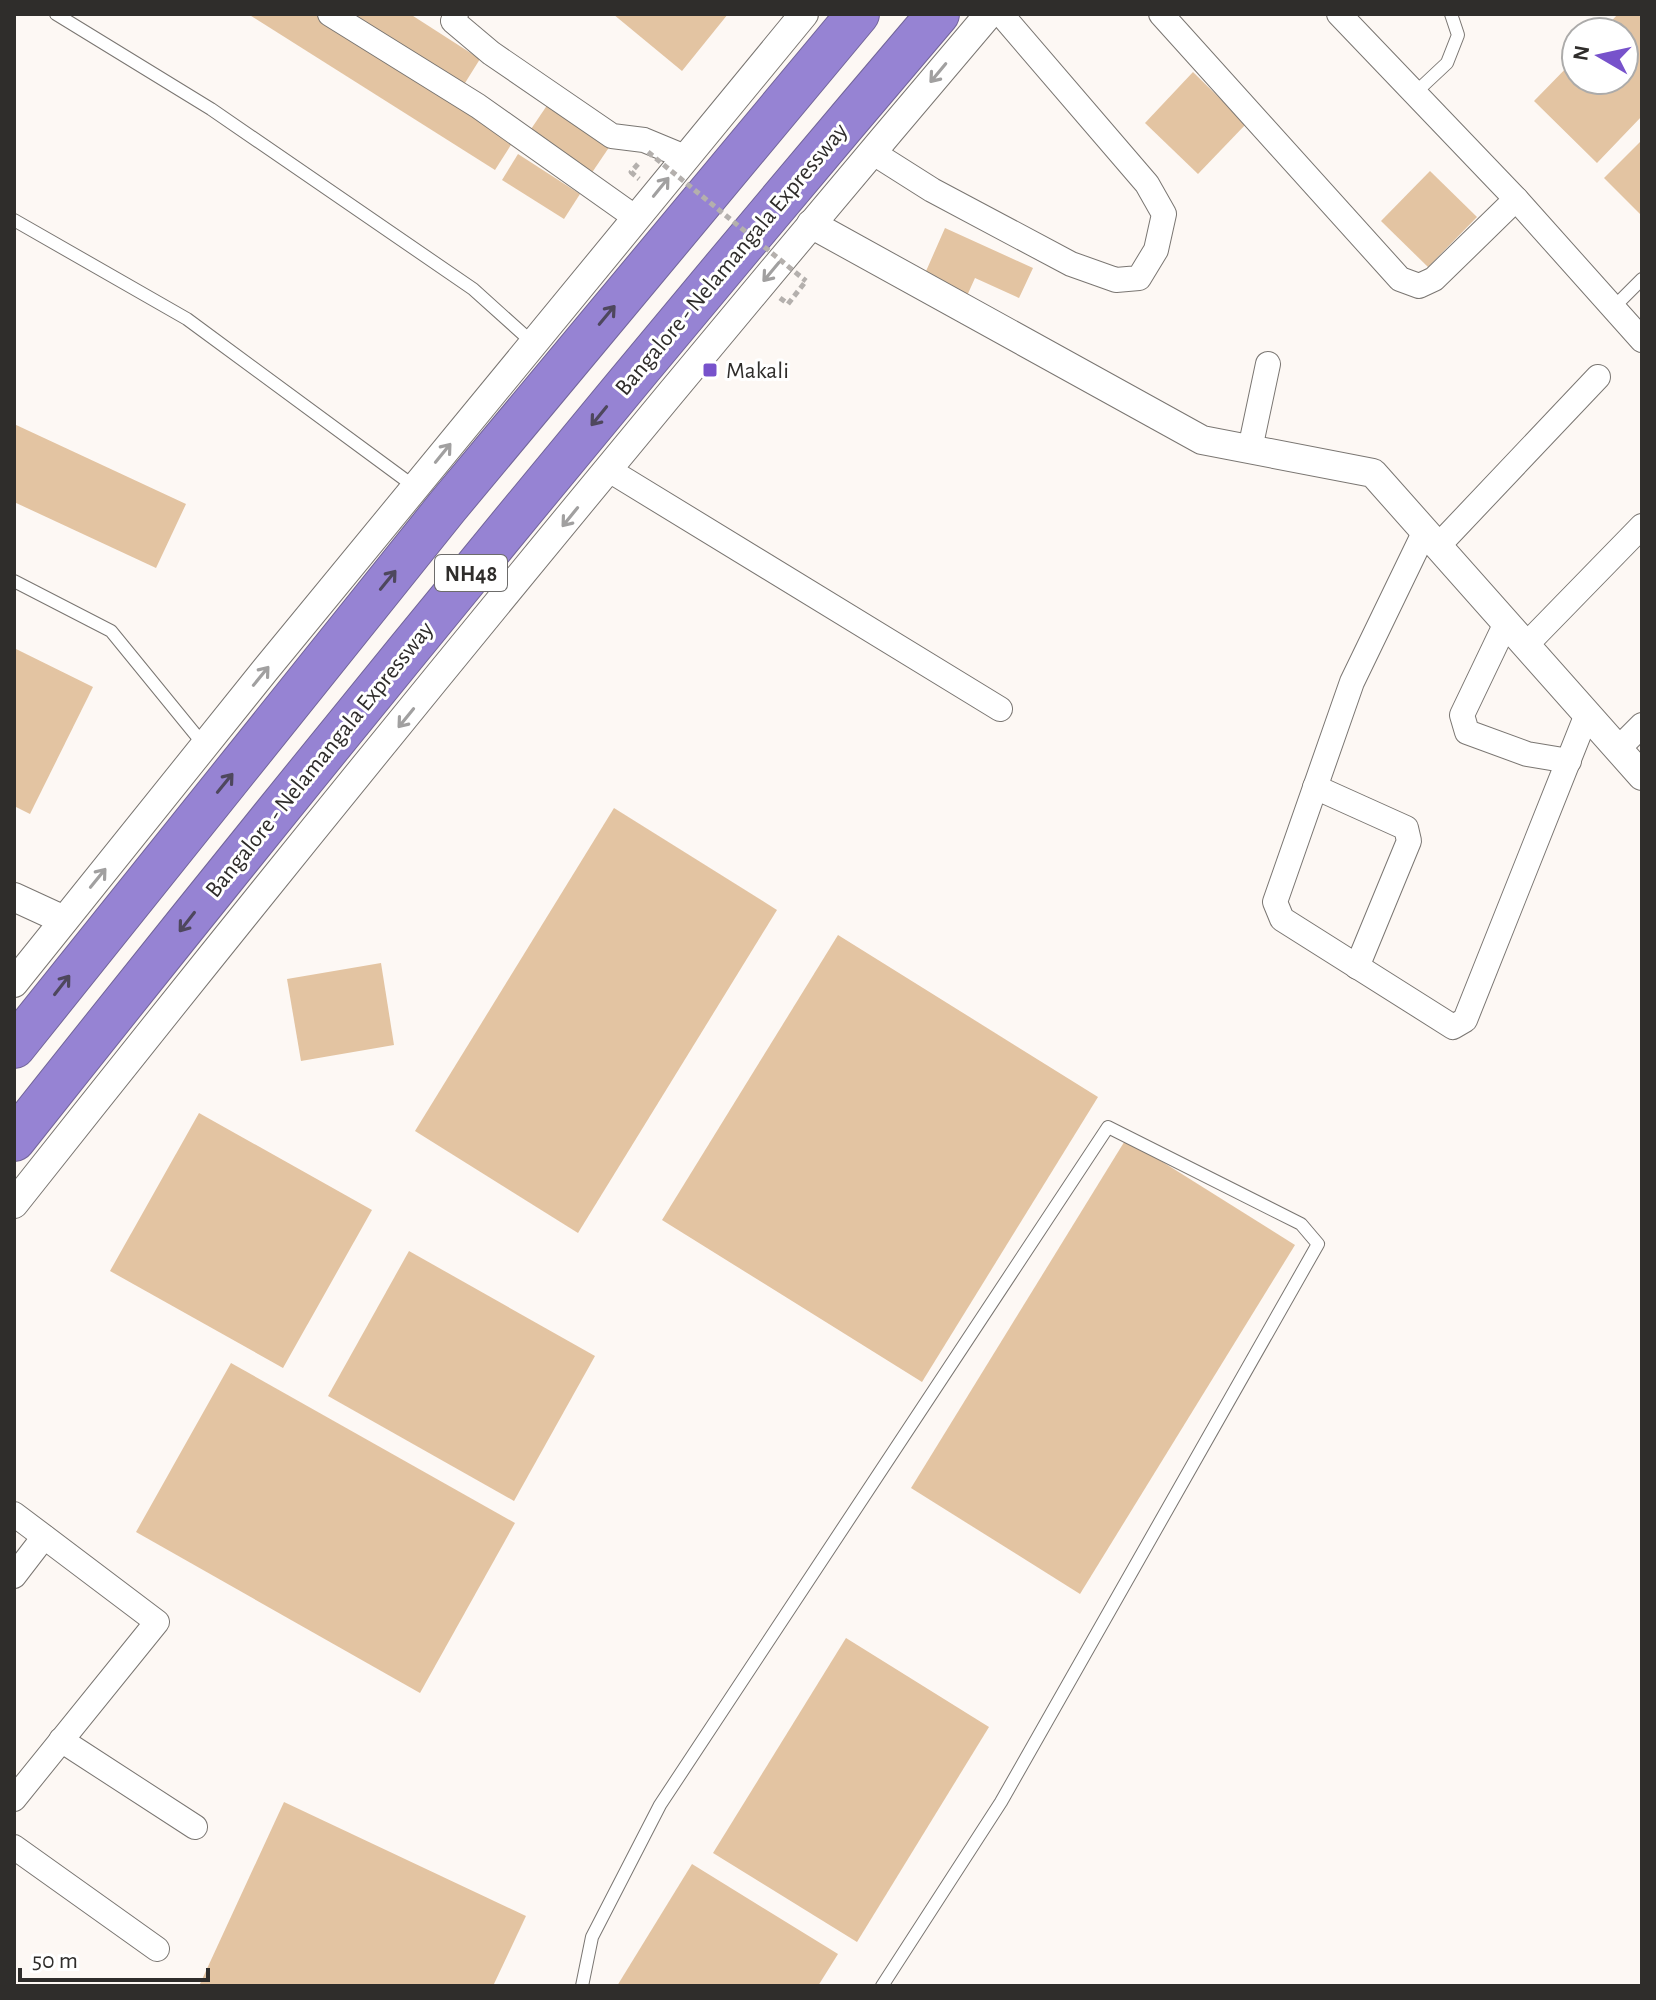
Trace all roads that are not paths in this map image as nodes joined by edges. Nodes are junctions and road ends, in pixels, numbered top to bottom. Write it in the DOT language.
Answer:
graph roads {
  1 [pos="56,14"];
  2 [pos="330,14"];
  3 [pos="456,14"];
  4 [pos="804,14"];
  5 [pos="858,14"];
  6 [pos="938,14"];
  7 [pos="989,14"];
  8 [pos="1001,14"];
  9 [pos="1161,14"];
  10 [pos="1339,14"];
  11 [pos="1451,14"];
  12 [pos="1415,93"];
  13 [pos="872,152"];
  14 [pos="685,157"];
  15 [pos="1516,199"];
  16 [pos="636,218"];
  17 [pos="14,220"];
  18 [pos="811,224"];
  19 [pos="1642,279"];
  20 [pos="1613,308"];
  21 [pos="1642,340"];
  22 [pos="533,343"];
  23 [pos="1268,364"];
  24 [pos="1598,377"];
  25 [pos="1250,449"];
  26 [pos="609,470"];
  27 [pos="415,487"];
  28 [pos="1642,526"];
  29 [pos="1431,539"];
  30 [pos="14,581"];
  31 [pos="1506,623"];
  32 [pos="1526,645"];
  33 [pos="1000,709"];
  34 [pos="1587,714"];
  35 [pos="1642,725"];
  36 [pos="204,745"];
  37 [pos="1618,749"];
  38 [pos="1569,761"];
  39 [pos="1642,776"];
  40 [pos="1315,787"];
  41 [pos="14,897"];
  42 [pos="64,920"];
  43 [pos="1357,967"];
  44 [pos="14,983"];
  45 [pos="14,1047"];
  46 [pos="14,1140"];
  47 [pos="14,1204"];
  48 [pos="14,1514"];
  49 [pos="44,1537"];
  50 [pos="14,1576"];
  51 [pos="61,1740"];
  52 [pos="14,1799"];
  53 [pos="195,1827"];
  54 [pos="14,1847"];
  55 [pos="157,1949"];
  56 [pos="582,1986"];
  57 [pos="882,1986"];
  1 -- 22 [label="lane"];
  2 -- 16 [label="street"];
  3 -- 14 [label="street"];
  4 -- 14 [label="street"];
  45 -- 5 [label="highway, NH48, one-way"];
  6 -- 46 [label="highway, Bangalore - Nelamangala Expressway / NH48, one-way"];
  7 -- 13 [label="street, one-way"];
  8 -- 13 [label="street"];
  9 -- 15 [label="street"];
  10 -- 12 [label="street"];
  11 -- 12 [label="lane"];
  12 -- 15 [label="street"];
  13 -- 18 [label="street"];
  16 -- 14 [label="street, one-way"];
  15 -- 20 [label="street"];
  16 -- 22 [label="street"];
  17 -- 27 [label="lane"];
  18 -- 25 [label="street"];
  18 -- 26 [label="street, one-way"];
  19 -- 20 [label="lane"];
  20 -- 21 [label="street"];
  27 -- 22 [label="street, one-way"];
  23 -- 25 [label="street"];
  24 -- 29 [label="street"];
  25 -- 29 [label="street"];
  26 -- 33 [label="street"];
  26 -- 47 [label="street, one-way"];
  36 -- 27 [label="street, one-way"];
  28 -- 32 [label="street"];
  29 -- 31 [label="street"];
  29 -- 40 [label="street"];
  30 -- 36 [label="lane"];
  31 -- 32 [label="street"];
  31 -- 38 [label="street"];
  32 -- 34 [label="street"];
  34 -- 37 [label="street"];
  34 -- 38 [label="street"];
  35 -- 37 [label="street"];
  42 -- 36 [label="street, one-way"];
  37 -- 39 [label="street"];
  38 -- 43 [label="street"];
  40 -- 43 [label="street"];
  40 -- 43 [label="street"];
  41 -- 42 [label="street"];
  42 -- 44 [label="street"];
  48 -- 49 [label="street"];
  49 -- 50 [label="street"];
  49 -- 51 [label="street"];
  51 -- 52 [label="street"];
  51 -- 53 [label="street"];
  54 -- 55 [label="street"];
  56 -- 57 [label="lane"];
}
